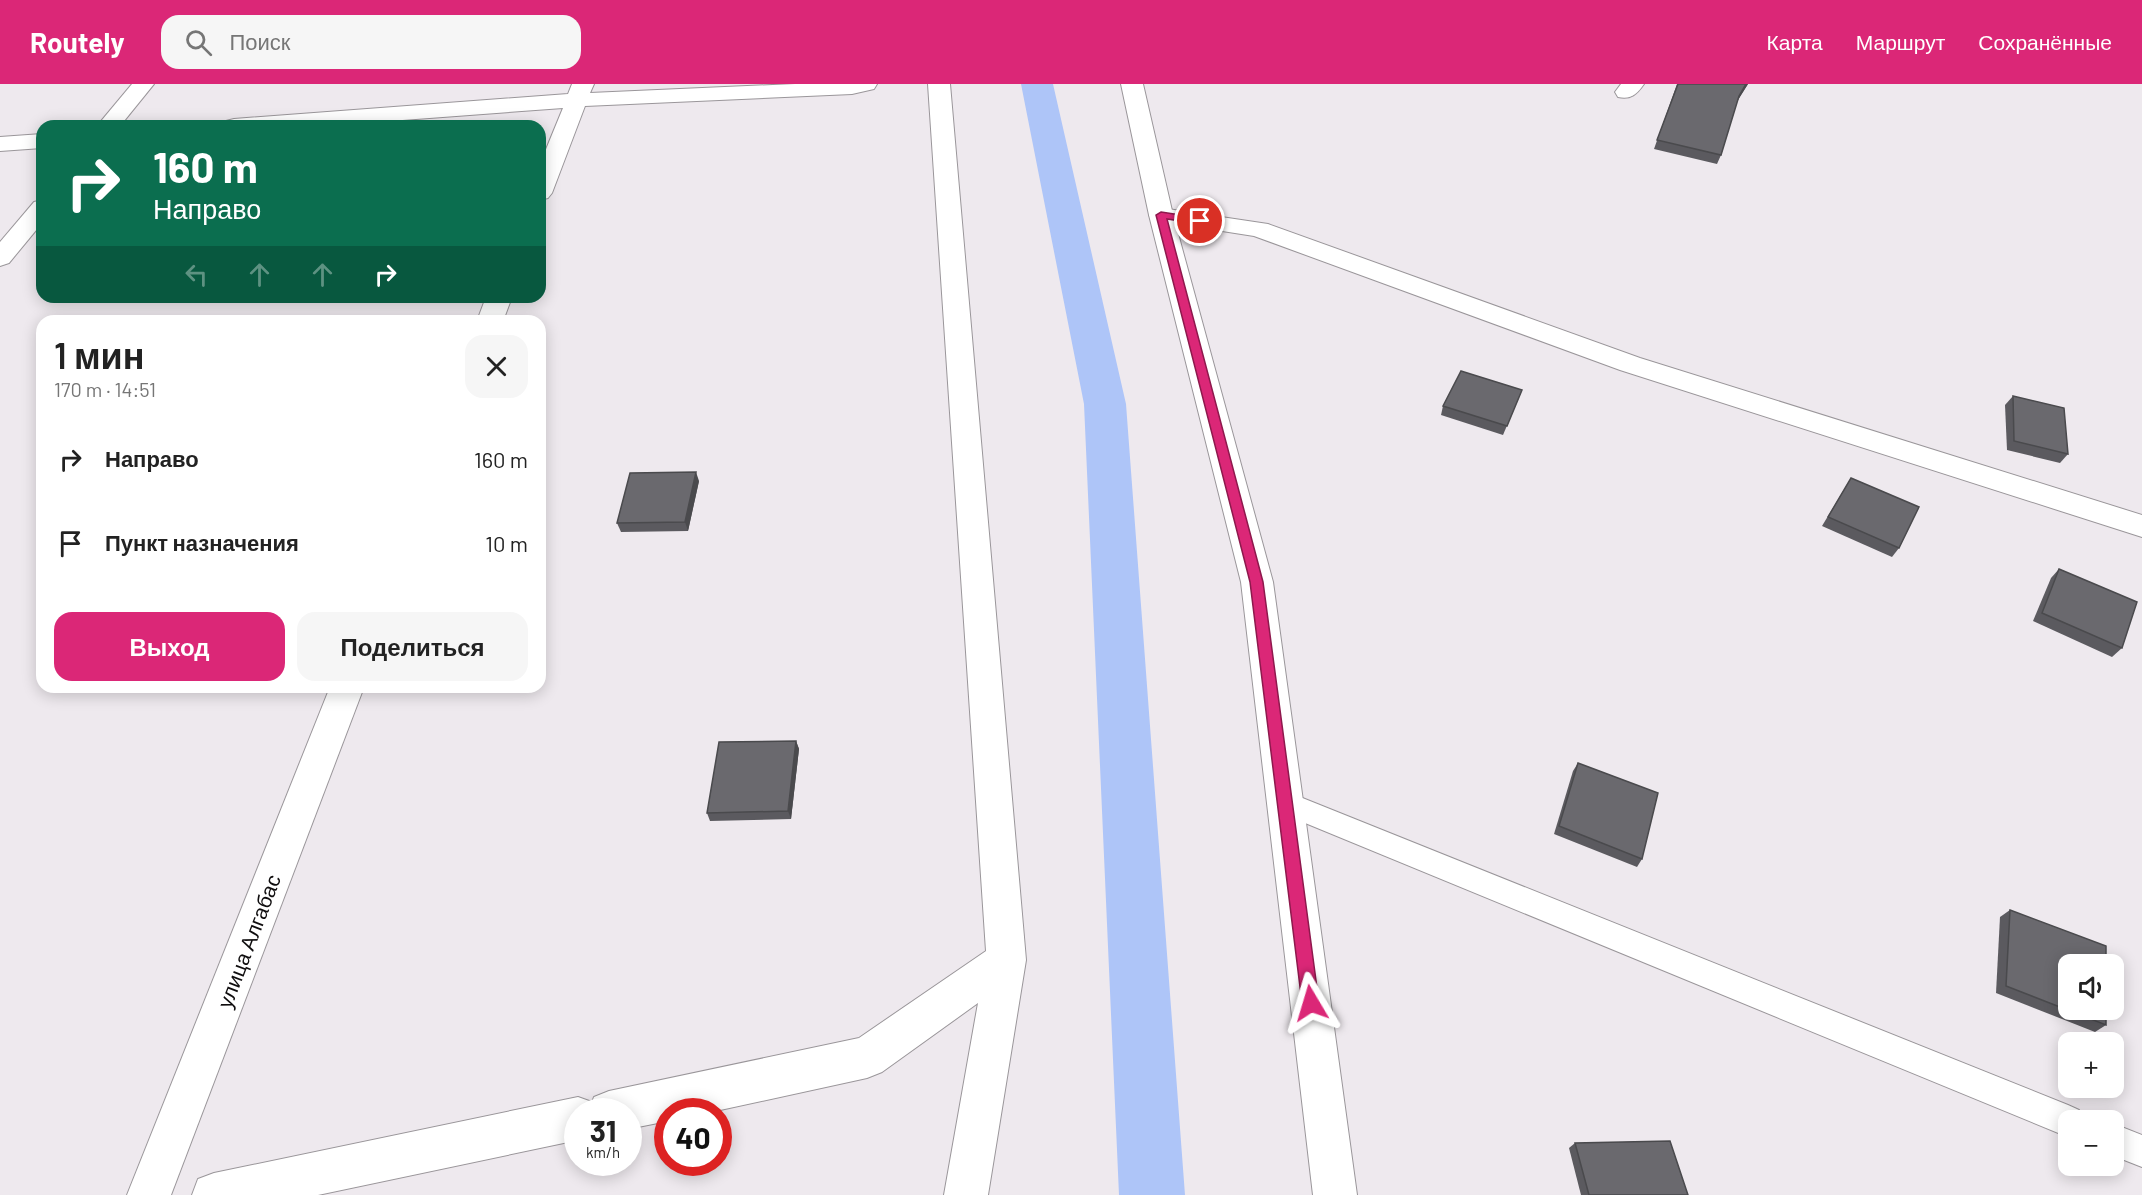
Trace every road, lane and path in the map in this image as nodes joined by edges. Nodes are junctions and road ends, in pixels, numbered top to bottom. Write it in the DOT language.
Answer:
graph roads {
  1 [pos="143,84"];
  2 [pos="866,84"];
  3 [pos="939,84"];
  4 [pos="1132,84"];
  5 [pos="580,92"];
  6 [pos="113,120"];
  7 [pos="295,120"];
  8 [pos="36,141"];
  9 [pos="0,144"];
  10 [pos="546,178"];
  11 [pos="36,214"];
  12 [pos="1161,215"];
  13 [pos="0,258"];
  14 [pos="2142,526"];
  15 [pos="345,693"];
  16 [pos="1285,803"];
  17 [pos="1006,960"];
  18 [pos="642,1105"];
  19 [pos="2058,1117"];
  20 [pos="564,1121"];
  21 [pos="2124,1144"];
  22 [pos="2142,1151"];
  23 [pos="148,1195"];
  24 [pos="214,1195"];
  25 [pos="966,1195"];
  26 [pos="1335,1195"];
  1 -- 6 [label="street"];
  2 -- 5 [label="street"];
  3 -- 17 [label="street"];
  4 -- 12 [label="street"];
  5 -- 7 [label="street"];
  5 -- 10 [label="street"];
  8 -- 9 [label="street"];
  11 -- 13 [label="street"];
  12 -- 14 [label="street"];
  12 -- 16 [label="street"];
  15 -- 23 [label="street, улица Алгабас"];
  16 -- 19 [label="lane"];
  16 -- 26 [label="street"];
  17 -- 18 [label="street"];
  17 -- 25 [label="street"];
  20 -- 24 [label="street"];
  21 -- 22 [label="lane"];
}
